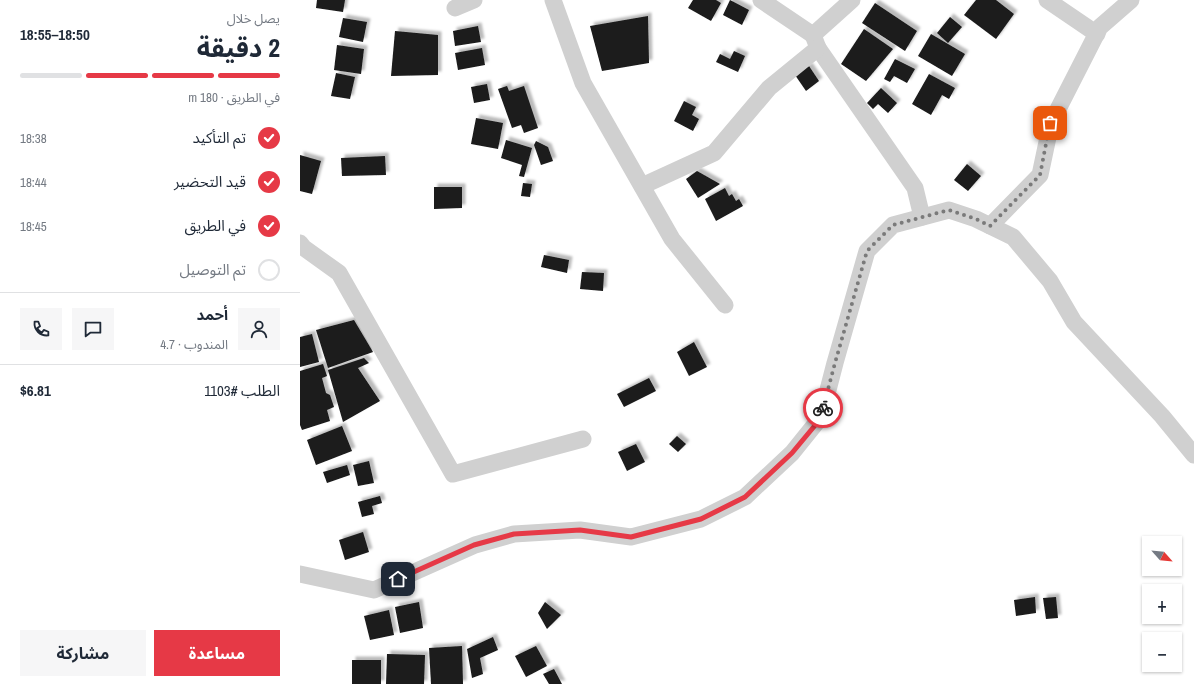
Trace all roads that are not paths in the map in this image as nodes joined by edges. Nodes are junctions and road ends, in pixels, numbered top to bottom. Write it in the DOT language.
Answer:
graph roads {
  1 [pos="474,0"];
  2 [pos="553,0"];
  3 [pos="761,0"];
  4 [pos="852,0"];
  5 [pos="1047,0"];
  6 [pos="1131,0"];
  7 [pos="455,8"];
  8 [pos="1097,34"];
  9 [pos="815,42"];
  10 [pos="642,186"];
  11 [pos="922,217"];
  12 [pos="990,226"];
  13 [pos="300,243"];
  14 [pos="725,305"];
  15 [pos="583,439"];
  16 [pos="1194,455"];
  17 [pos="300,574"];
  1 -- 7 [label="street"];
  2 -- 10 [label="street"];
  3 -- 9 [label="street"];
  4 -- 9 [label="street"];
  5 -- 8 [label="street"];
  6 -- 8 [label="street"];
  8 -- 12 [label="street"];
  9 -- 10 [label="street"];
  9 -- 11 [label="street"];
  10 -- 14 [label="street"];
  11 -- 12 [label="street"];
  11 -- 17 [label="street"];
  12 -- 16 [label="street"];
  13 -- 15 [label="street"];
}
